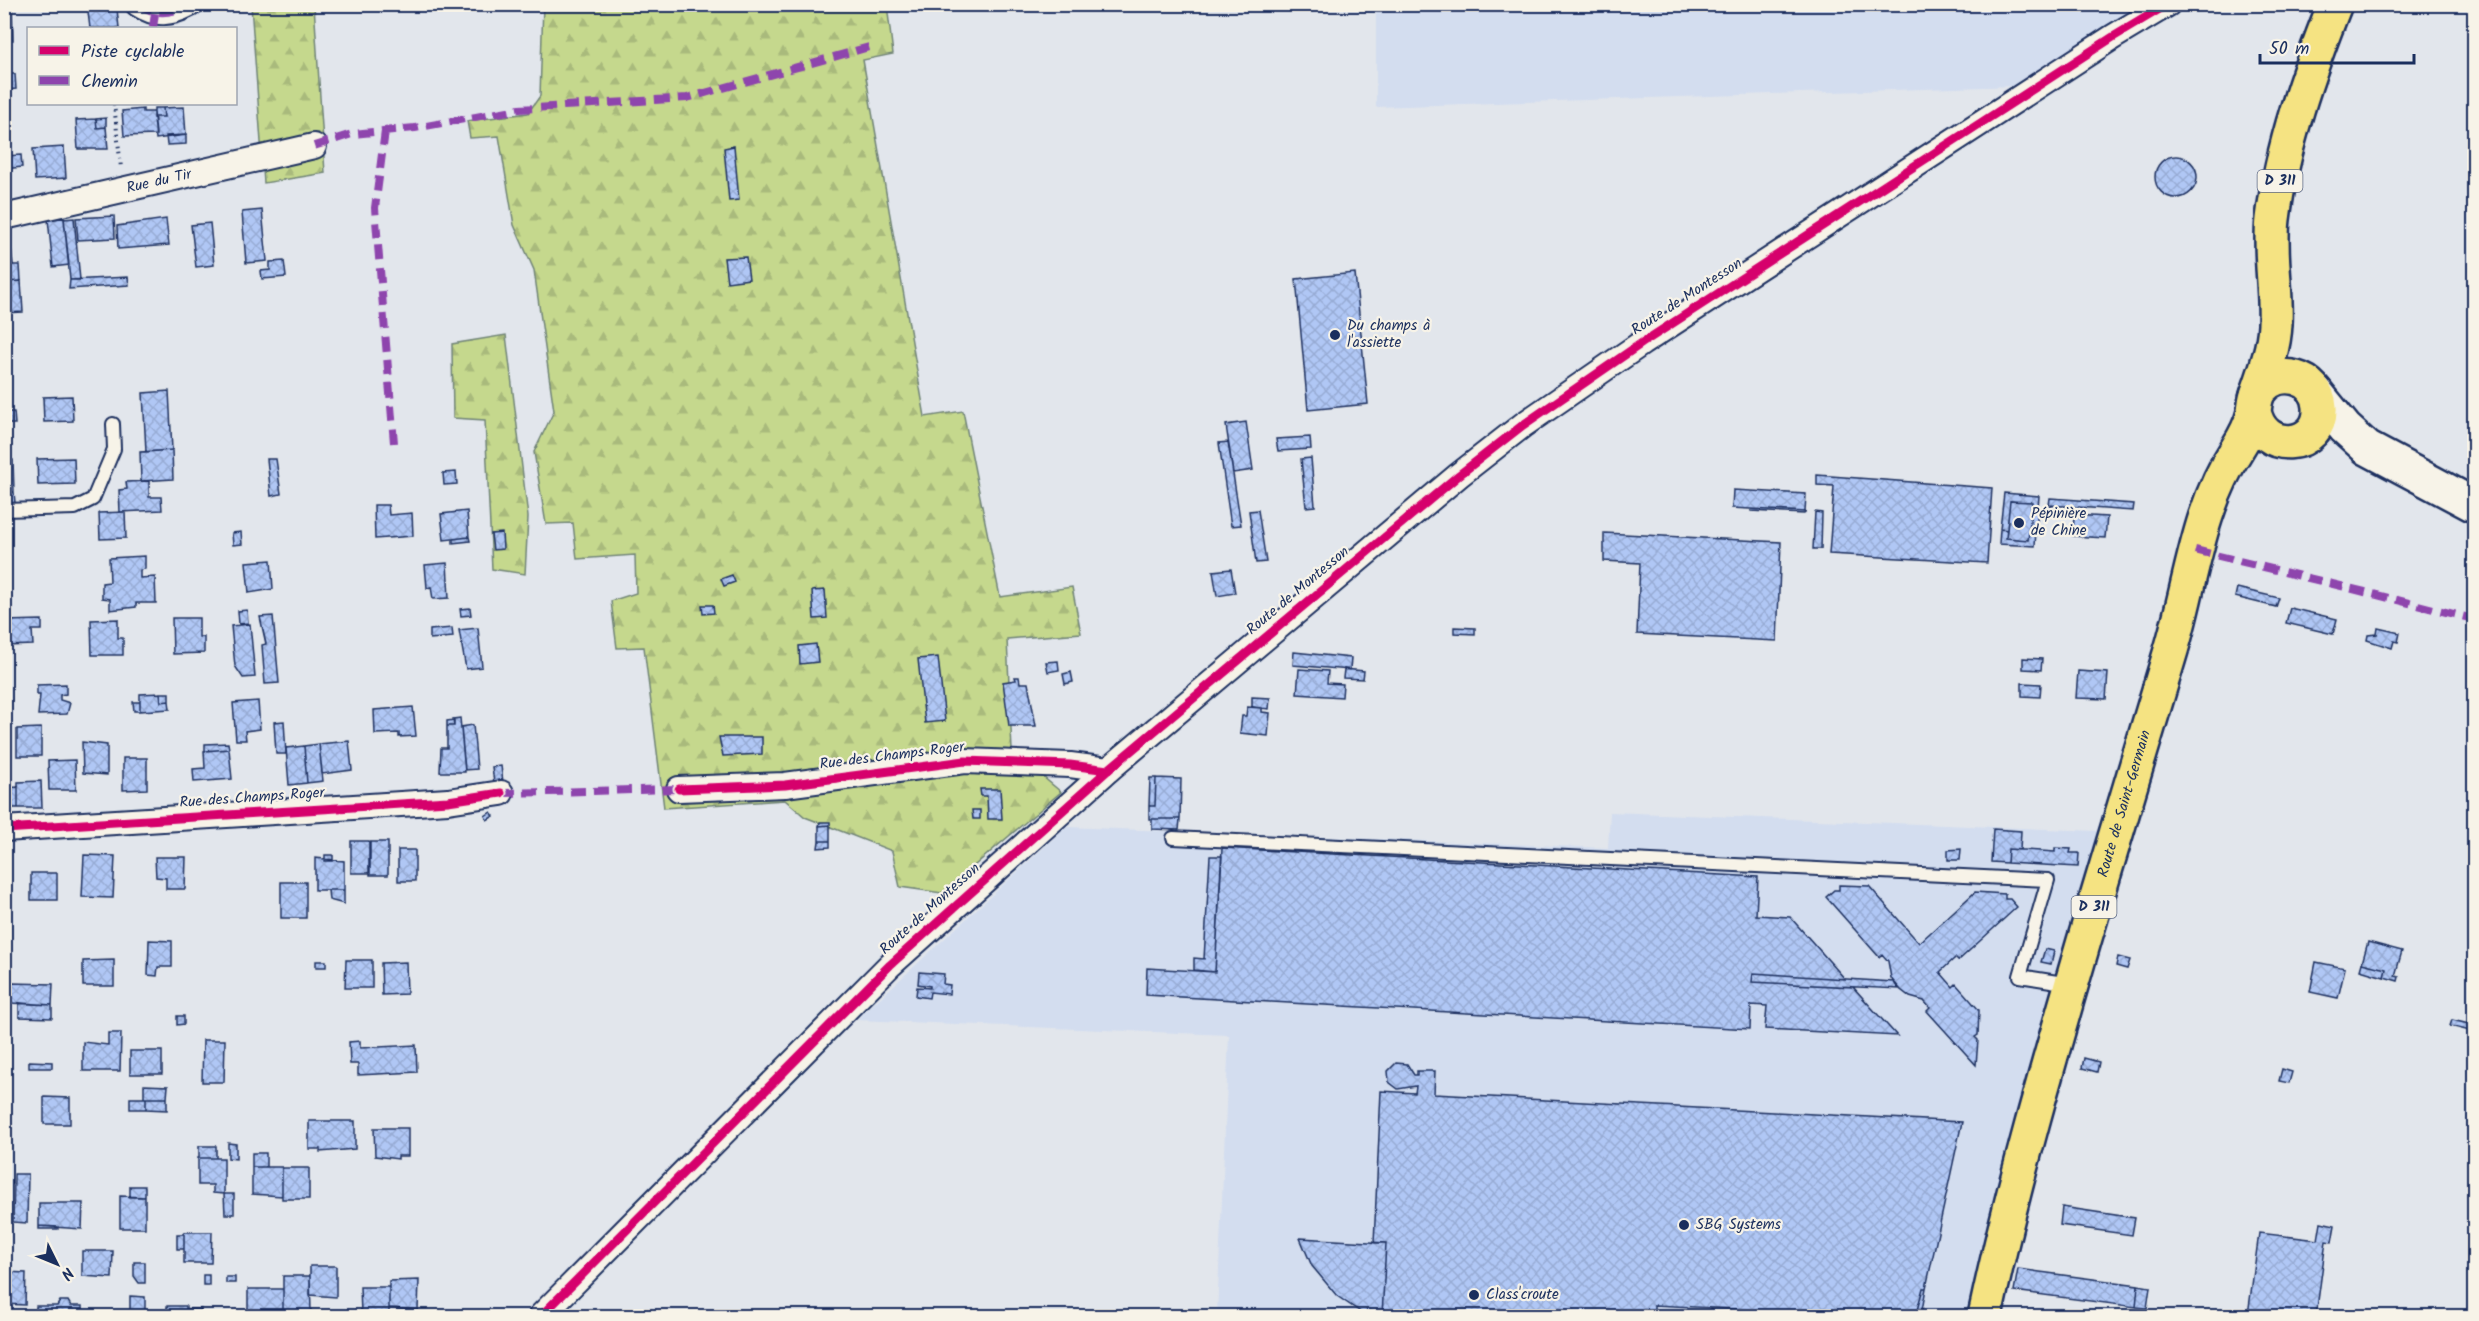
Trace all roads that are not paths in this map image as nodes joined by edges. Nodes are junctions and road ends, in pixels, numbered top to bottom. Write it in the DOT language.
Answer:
graph roads {
  1 [pos="190,4"];
  2 [pos="2168,4"];
  3 [pos="2321,4"];
  4 [pos="2335,4"];
  5 [pos="149,15"];
  6 [pos="2312,62"];
  7 [pos="314,146"];
  8 [pos="4,217"];
  9 [pos="2275,303"];
  10 [pos="2312,387"];
  11 [pos="2256,403"];
  12 [pos="113,424"];
  13 [pos="2291,441"];
  14 [pos="2387,461"];
  15 [pos="2211,499"];
  16 [pos="2475,505"];
  17 [pos="4,510"];
  18 [pos="1108,770"];
  19 [pos="679,789"];
  20 [pos="501,793"];
  21 [pos="4,829"];
  22 [pos="1173,838"];
  23 [pos="2072,984"];
  24 [pos="541,1317"];
  25 [pos="1985,1317"];
  1 -- 5 [label="street"];
  2 -- 18 [label="street, Route de Montesson"];
  3 -- 6 [label="main road, Route de Saint-Germain / D 311"];
  4 -- 6 [label="main road, Route de Saint-Germain / D 311"];
  6 -- 9 [label="main road, Route de Saint-Germain / D 311"];
  7 -- 8 [label="street, Rue du Tir"];
  9 -- 10 [label="main road, Route de Saint-Germain"];
  9 -- 11 [label="main road, Route de Saint-Germain"];
  10 -- 11 [label="main road"];
  10 -- 13 [label="main road"];
  10 -- 14 [label="main road"];
  11 -- 13 [label="main road"];
  11 -- 15 [label="main road, Route de Saint-Germain / D 311"];
  12 -- 17 [label="lane"];
  13 -- 14 [label="main road"];
  13 -- 15 [label="main road, Route de Saint-Germain / D 311"];
  14 -- 16 [label="main road"];
  15 -- 23 [label="main road, Route de Saint-Germain / D 311"];
  18 -- 19 [label="street, Rue des Champs Roger"];
  18 -- 24 [label="street, Route de Montesson"];
  20 -- 21 [label="street, Rue des Champs Roger"];
  22 -- 23 [label="lane"];
  23 -- 25 [label="main road, Route de Saint-Germain / D 311"];
}
